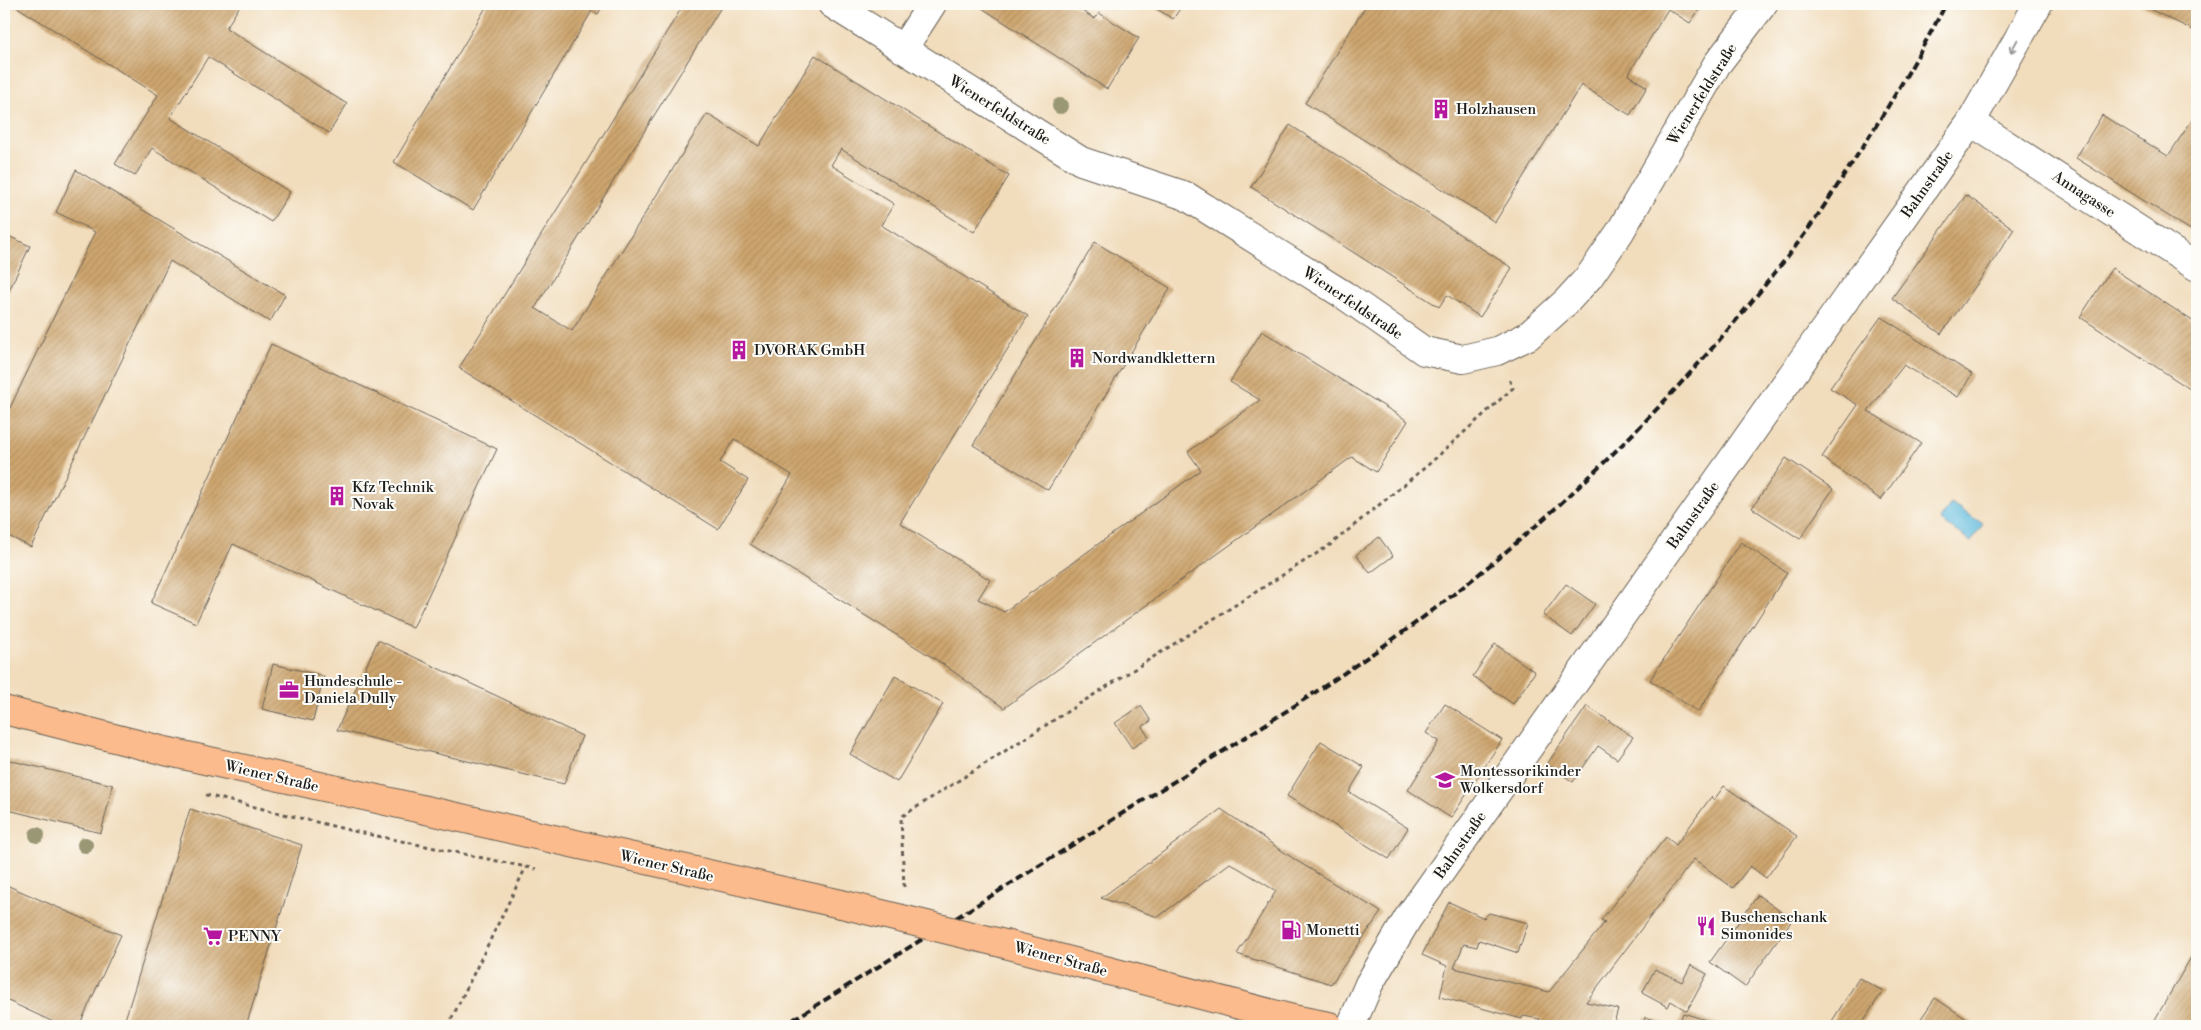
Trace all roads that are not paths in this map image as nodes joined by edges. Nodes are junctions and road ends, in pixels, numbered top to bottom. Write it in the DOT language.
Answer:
graph roads {
  1 [pos="832,4"];
  2 [pos="932,4"];
  3 [pos="1762,4"];
  4 [pos="2038,4"];
  5 [pos="903,49"];
  6 [pos="1971,122"];
  7 [pos="2197,267"];
  8 [pos="4,710"];
  9 [pos="1292,1023"];
  10 [pos="1328,1026"];
  11 [pos="1351,1026"];
  1 -- 5 [label="street, Wienerfeldstraße"];
  2 -- 5 [label="street"];
  3 -- 5 [label="street, Wienerfeldstraße"];
  4 -- 6 [label="street, Bahnstraße, one-way"];
  6 -- 7 [label="street, Annagasse"];
  6 -- 11 [label="street, Bahnstraße"];
  8 -- 9 [label="main road, Wiener Straße, bridge"];
  9 -- 10 [label="main road, Wiener Straße"];
}
